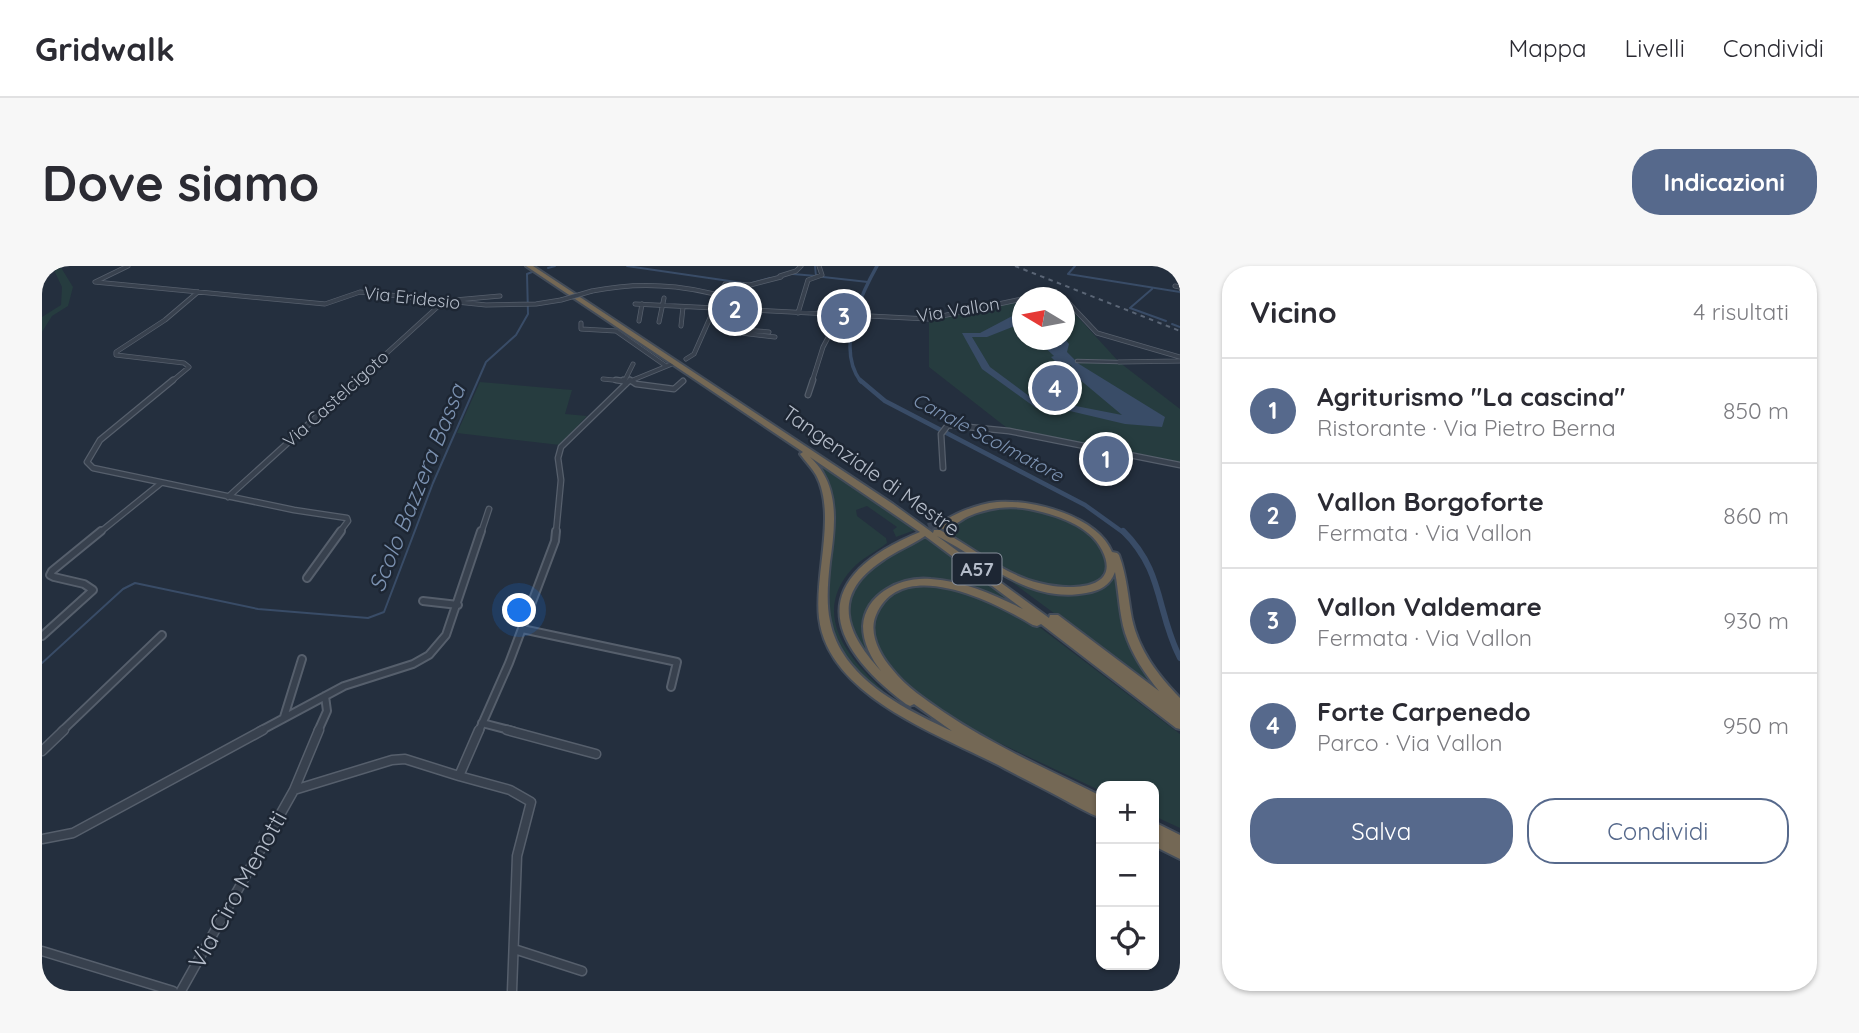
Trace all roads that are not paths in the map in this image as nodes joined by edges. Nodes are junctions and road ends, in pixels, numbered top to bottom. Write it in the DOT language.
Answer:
graph roads {
  1 [pos="128,266"];
  2 [pos="526,266"];
  3 [pos="801,266"];
  4 [pos="819,266"];
  5 [pos="1167,266"];
  6 [pos="536,269"];
  7 [pos="1180,270"];
  8 [pos="1170,271"];
  9 [pos="198,292"];
  10 [pos="720,293"];
  11 [pos="500,296"];
  12 [pos="664,298"];
  13 [pos="444,301"];
  14 [pos="1012,301"];
  15 [pos="635,304"];
  16 [pos="642,304"];
  17 [pos="662,305"];
  18 [pos="683,307"];
  19 [pos="713,308"];
  20 [pos="749,309"];
  21 [pos="765,310"];
  22 [pos="1075,310"];
  23 [pos="799,313"];
  24 [pos="840,316"];
  25 [pos="639,321"];
  26 [pos="659,322"];
  27 [pos="581,323"];
  28 [pos="681,326"];
  29 [pos="706,326"];
  30 [pos="715,326"];
  31 [pos="742,330"];
  32 [pos="769,332"];
  33 [pos="775,337"];
  34 [pos="686,359"];
  35 [pos="1180,359"];
  36 [pos="1077,361"];
  37 [pos="1119,362"];
  38 [pos="633,364"];
  39 [pos="603,379"];
  40 [pos="683,381"];
  41 [pos="626,382"];
  42 [pos="808,395"];
  43 [pos="763,417"];
  44 [pos="1180,465"];
  45 [pos="943,467"];
  46 [pos="161,483"];
  47 [pos="228,497"];
  48 [pos="489,509"];
  49 [pos="938,528"];
  50 [pos="307,578"];
  51 [pos="423,601"];
  52 [pos="458,606"];
  53 [pos="522,629"];
  54 [pos="162,635"];
  55 [pos="42,636"];
  56 [pos="302,660"];
  57 [pos="671,687"];
  58 [pos="325,696"];
  59 [pos="1180,706"];
  60 [pos="1159,707"];
  61 [pos="1180,713"];
  62 [pos="284,717"];
  63 [pos="482,723"];
  64 [pos="1180,724"];
  65 [pos="969,736"];
  66 [pos="42,751"];
  67 [pos="981,751"];
  68 [pos="596,754"];
  69 [pos="459,776"];
  70 [pos="295,789"];
  71 [pos="1096,800"];
  72 [pos="1096,809"];
  73 [pos="1159,831"];
  74 [pos="42,839"];
  75 [pos="1159,842"];
  76 [pos="1180,842"];
  77 [pos="1180,852"];
  78 [pos="514,949"];
  79 [pos="42,951"];
  80 [pos="582,971"];
  81 [pos="173,991"];
  82 [pos="181,991"];
  83 [pos="512,991"];
  1 -- 9 [label="street, Via Eridesio"];
  2 -- 6 [label="highway, Tangenziale di Mestre"];
  3 -- 10 [label="street"];
  4 -- 23 [label="street"];
  5 -- 7 [label="street"];
  6 -- 43 [label="highway, Tangenziale di Mestre / A57"];
  7 -- 8 [label="street"];
  9 -- 13 [label="street, Via Eridesio"];
  9 -- 46 [label="street"];
  10 -- 13 [label="street, Via Eridesio, bridge"];
  10 -- 19 [label="street"];
  10 -- 21 [label="street, Via Eridesio"];
  11 -- 13 [label="street"];
  12 -- 17 [label="street"];
  13 -- 47 [label="street, Via Castelcigoto"];
  14 -- 24 [label="street, Via Vallon"];
  15 -- 16 [label="street, Via Vallon"];
  16 -- 17 [label="street, Via Vallon"];
  16 -- 25 [label="street"];
  17 -- 18 [label="street, Via Vallon"];
  17 -- 26 [label="street"];
  18 -- 19 [label="street, Via Vallon"];
  18 -- 28 [label="street"];
  19 -- 20 [label="street, Via Vallon"];
  19 -- 29 [label="street"];
  20 -- 21 [label="street, Via Vallon"];
  20 -- 31 [label="street"];
  21 -- 23 [label="street, Via Vallon"];
  22 -- 35 [label="street"];
  23 -- 24 [label="street, Via Vallon"];
  24 -- 42 [label="street"];
  27 -- 41 [label="street"];
  29 -- 30 [label="street"];
  29 -- 34 [label="street"];
  31 -- 32 [label="street"];
  31 -- 33 [label="street"];
  35 -- 37 [label="street"];
  36 -- 37 [label="street"];
  38 -- 41 [label="street"];
  39 -- 41 [label="street"];
  40 -- 41 [label="street"];
  41 -- 53 [label="street"];
  43 -- 49 [label="highway, Tangenziale di Mestre / A57"];
  43 -- 60 [label="highway, Tangenziale di Mestre / A57"];
  43 -- 67 [label="highway, A57"];
  44 -- 45 [label="street"];
  46 -- 47 [label="street"];
  46 -- 55 [label="street"];
  47 -- 50 [label="street"];
  48 -- 52 [label="street"];
  49 -- 49 [label="highway, A57"];
  49 -- 59 [label="highway"];
  49 -- 61 [label="highway, Tangenziale di Mestre / A57"];
  51 -- 52 [label="street"];
  52 -- 58 [label="street"];
  53 -- 57 [label="street"];
  53 -- 63 [label="street"];
  54 -- 66 [label="street"];
  56 -- 62 [label="street"];
  58 -- 62 [label="street"];
  58 -- 70 [label="street, Via Ciro Menotti"];
  60 -- 64 [label="highway, Tangenziale di Mestre / A57"];
  60 -- 65 [label="highway, A57"];
  62 -- 74 [label="street"];
  63 -- 68 [label="street"];
  63 -- 69 [label="street"];
  65 -- 67 [label="highway, A57"];
  65 -- 71 [label="highway, A57"];
  67 -- 72 [label="highway, A57"];
  69 -- 70 [label="street, Via Ciro Menotti"];
  69 -- 78 [label="street, Via Ciro Menotti"];
  70 -- 82 [label="street, Via Ciro Menotti"];
  73 -- 76 [label="highway"];
  75 -- 77 [label="highway"];
  78 -- 80 [label="street"];
  78 -- 83 [label="street"];
  79 -- 81 [label="street"];
}
